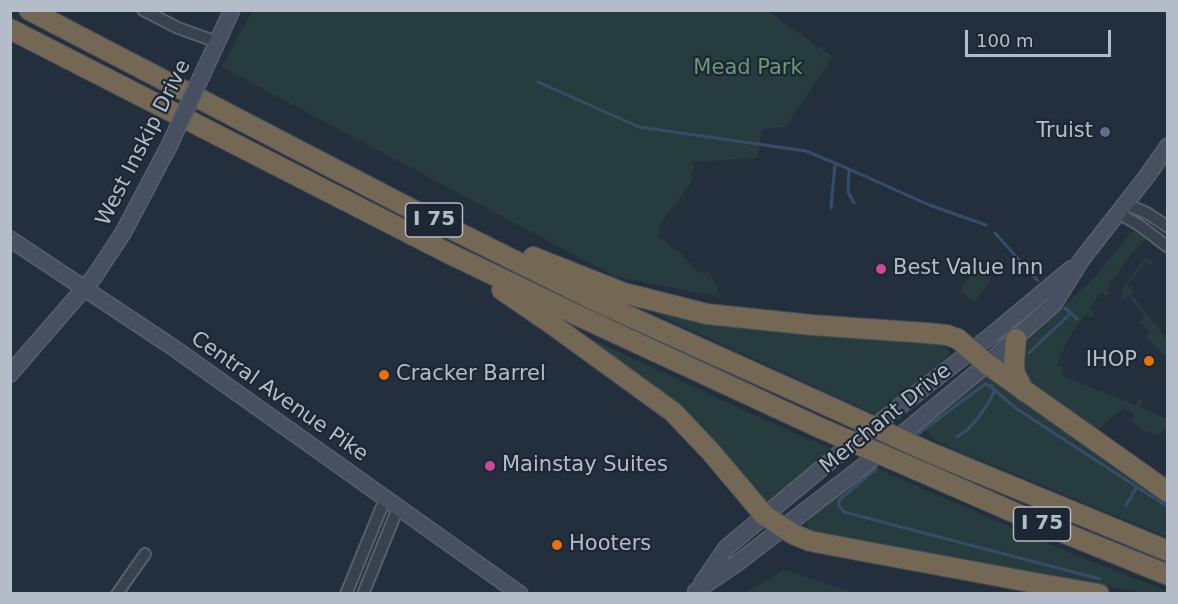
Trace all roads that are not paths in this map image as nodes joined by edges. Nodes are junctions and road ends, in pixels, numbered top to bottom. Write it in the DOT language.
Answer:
graph roads {
  1 [pos="29,10"];
  2 [pos="143,10"];
  3 [pos="232,10"];
  4 [pos="10,29"];
  5 [pos="218,42"];
  6 [pos="1167,146"];
  7 [pos="1121,208"];
  8 [pos="417,212"];
  9 [pos="1167,227"];
  10 [pos="10,239"];
  11 [pos="1167,247"];
  12 [pos="448,253"];
  13 [pos="1082,259"];
  14 [pos="83,288"];
  15 [pos="1016,339"];
  16 [pos="970,351"];
  17 [pos="987,364"];
  18 [pos="10,374"];
  19 [pos="1024,391"];
  20 [pos="1167,492"];
  21 [pos="392,503"];
  22 [pos="764,515"];
  23 [pos="782,528"];
  24 [pos="1167,551"];
  25 [pos="144,554"];
  26 [pos="1167,575"];
  27 [pos="695,592"];
  28 [pos="519,593"];
  29 [pos="117,594"];
  30 [pos="346,594"];
  31 [pos="363,594"];
  32 [pos="1099,594"];
  1 -- 8 [label="highway, I 75"];
  2 -- 5 [label="street"];
  3 -- 5 [label="main road, West Inskip Drive"];
  4 -- 12 [label="highway, I 75"];
  5 -- 14 [label="main road, West Inskip Drive, bridge"];
  6 -- 7 [label="main road, Merchant Drive"];
  7 -- 9 [label="street"];
  7 -- 11 [label="street"];
  7 -- 13 [label="main road, Merchant Drive"];
  8 -- 16 [label="highway"];
  8 -- 24 [label="highway, I 75, bridge"];
  10 -- 14 [label="main road, Central Avenue Pike"];
  12 -- 22 [label="highway"];
  12 -- 26 [label="highway, I 75, bridge"];
  13 -- 15 [label="main road, Merchant Drive"];
  13 -- 16 [label="main road, Merchant Drive"];
  14 -- 18 [label="main road, West Inskip Drive"];
  14 -- 21 [label="main road, Central Avenue Pike"];
  15 -- 17 [label="main road, Merchant Drive"];
  15 -- 19 [label="highway"];
  16 -- 17 [label="highway"];
  16 -- 22 [label="main road, Merchant Drive"];
  17 -- 19 [label="highway"];
  17 -- 23 [label="main road, Merchant Drive"];
  19 -- 20 [label="highway"];
  21 -- 28 [label="main road, Central Avenue Pike"];
  21 -- 30 [label="street"];
  21 -- 31 [label="street"];
  22 -- 23 [label="highway"];
  22 -- 27 [label="main road, Merchant Drive"];
  23 -- 27 [label="main road, Merchant Drive"];
  23 -- 32 [label="highway"];
  25 -- 29 [label="street"];
}
